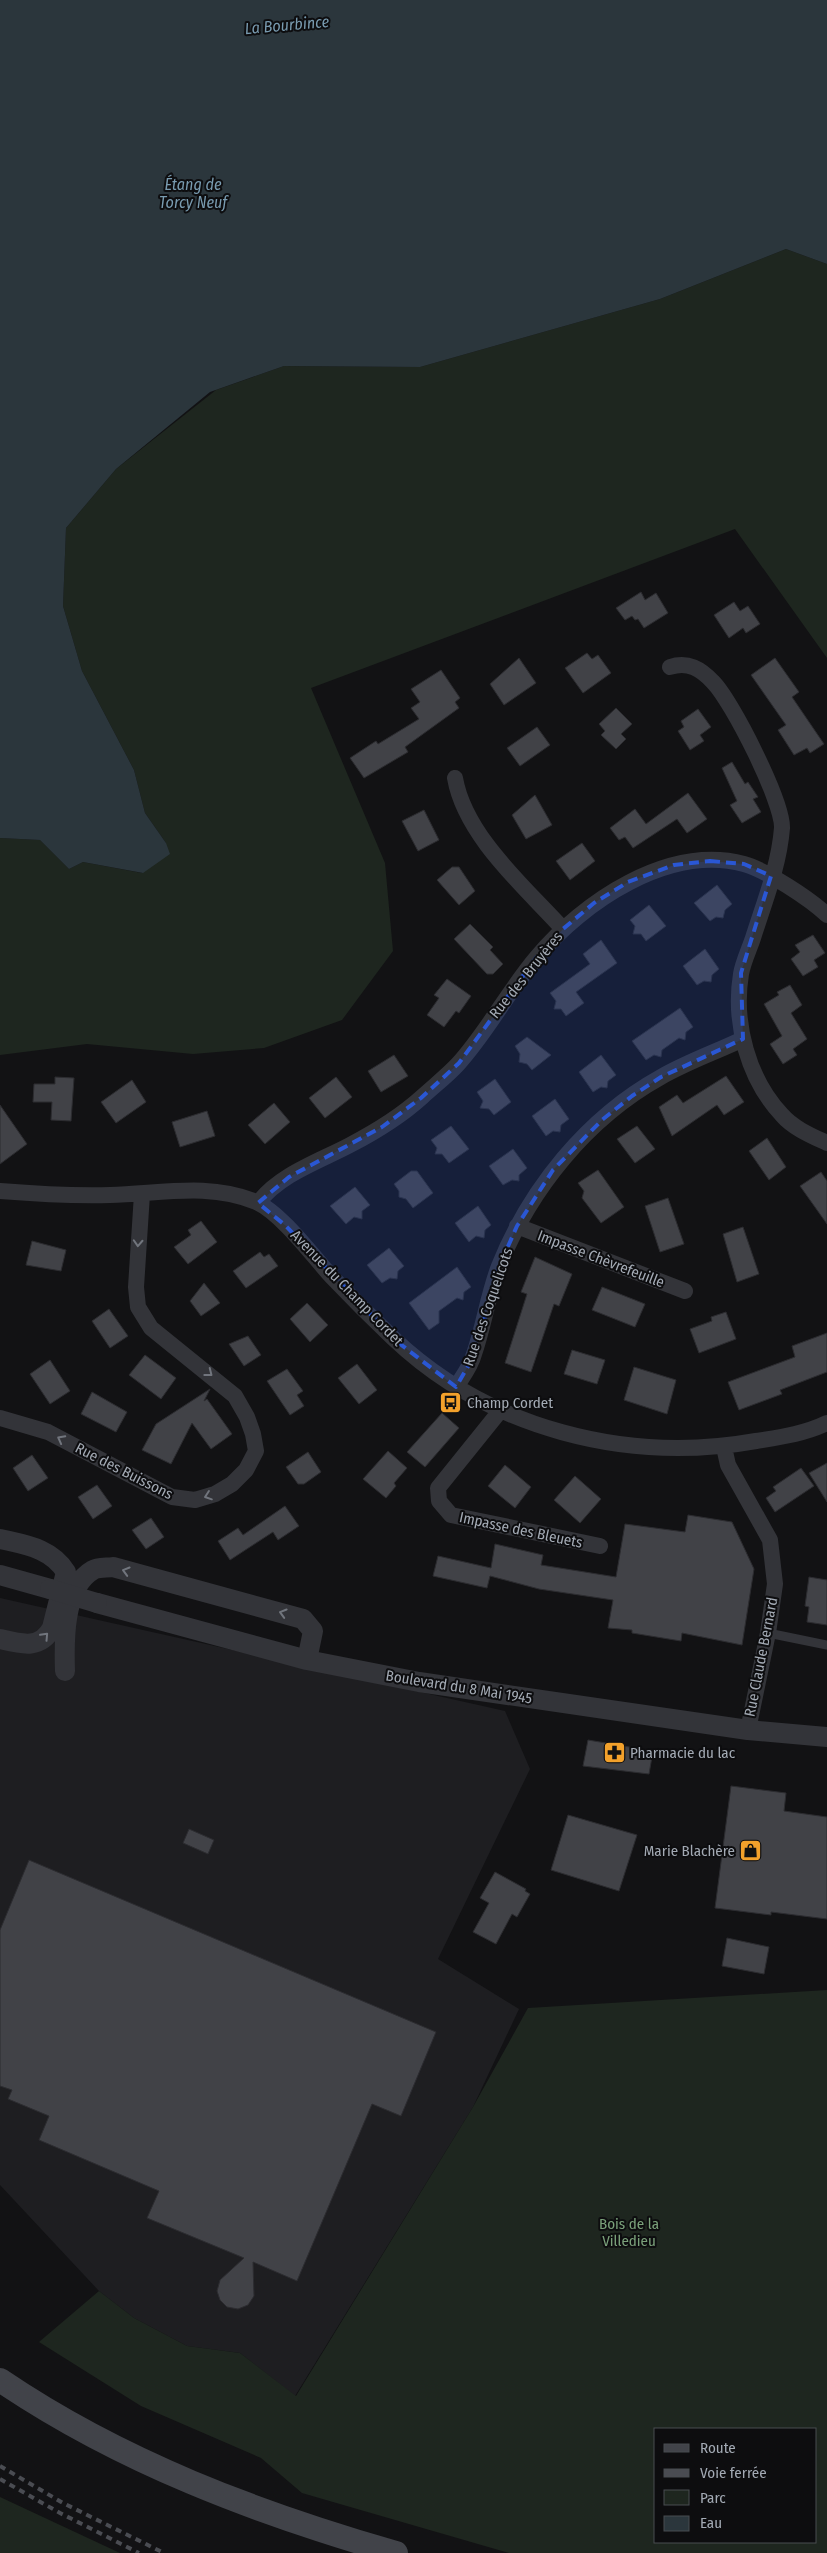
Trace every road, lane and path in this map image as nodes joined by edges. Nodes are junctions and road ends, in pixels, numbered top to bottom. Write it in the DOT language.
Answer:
graph roads {
  1 [pos="670,667"];
  2 [pos="455,778"];
  3 [pos="771,876"];
  4 [pos="827,915"];
  5 [pos="563,929"];
  6 [pos="743,1040"];
  7 [pos="827,1143"];
  8 [pos="0,1191"];
  9 [pos="142,1194"];
  10 [pos="258,1203"];
  11 [pos="517,1226"];
  12 [pos="685,1291"];
  13 [pos="456,1387"];
  14 [pos="500,1411"];
  15 [pos="0,1418"];
  16 [pos="827,1423"];
  17 [pos="724,1447"];
  18 [pos="0,1539"];
  19 [pos="600,1546"];
  20 [pos="0,1576"];
  21 [pos="0,1587"];
  22 [pos="50,1590"];
  23 [pos="768,1633"];
  24 [pos="0,1639"];
  25 [pos="827,1645"];
  26 [pos="307,1660"];
  27 [pos="66,1671"];
  28 [pos="748,1730"];
  29 [pos="827,1737"];
  30 [pos="0,2380"];
  31 [pos="396,2553"];
  1 -- 3 [label="street"];
  2 -- 5 [label="street"];
  3 -- 4 [label="street, Rue des Bruyères"];
  3 -- 5 [label="street, Rue des Bruyères"];
  3 -- 6 [label="street"];
  5 -- 10 [label="street, Rue des Bruyères"];
  6 -- 7 [label="street"];
  6 -- 11 [label="street, Rue des Coquelicots"];
  8 -- 9 [label="street, Avenue du Champ Cordet"];
  9 -- 10 [label="street, Avenue du Champ Cordet"];
  9 -- 15 [label="street, Rue des Buissons, one-way"];
  10 -- 13 [label="street, Avenue du Champ Cordet"];
  11 -- 12 [label="street, Impasse Chèvrefeuille"];
  11 -- 13 [label="street, Rue des Coquelicots"];
  13 -- 14 [label="street, Avenue du Champ Cordet"];
  14 -- 17 [label="street, Avenue du Champ Cordet"];
  14 -- 19 [label="street, Impasse des Bleuets"];
  16 -- 17 [label="street, Avenue du Champ Cordet"];
  17 -- 23 [label="street, Rue Claude Bernard"];
  24 -- 18 [label="street, one-way"];
  20 -- 22 [label="street"];
  21 -- 22 [label="street"];
  22 -- 26 [label="street, Boulevard du 8 Mai 1945, bridge"];
  23 -- 25 [label="lane"];
  23 -- 28 [label="street, Rue Claude Bernard"];
  26 -- 27 [label="street, one-way"];
  26 -- 28 [label="street, Boulevard du 8 Mai 1945"];
  28 -- 29 [label="street, Boulevard du 8 Mai 1945"];
  30 -- 31 [label="main road"];
}
